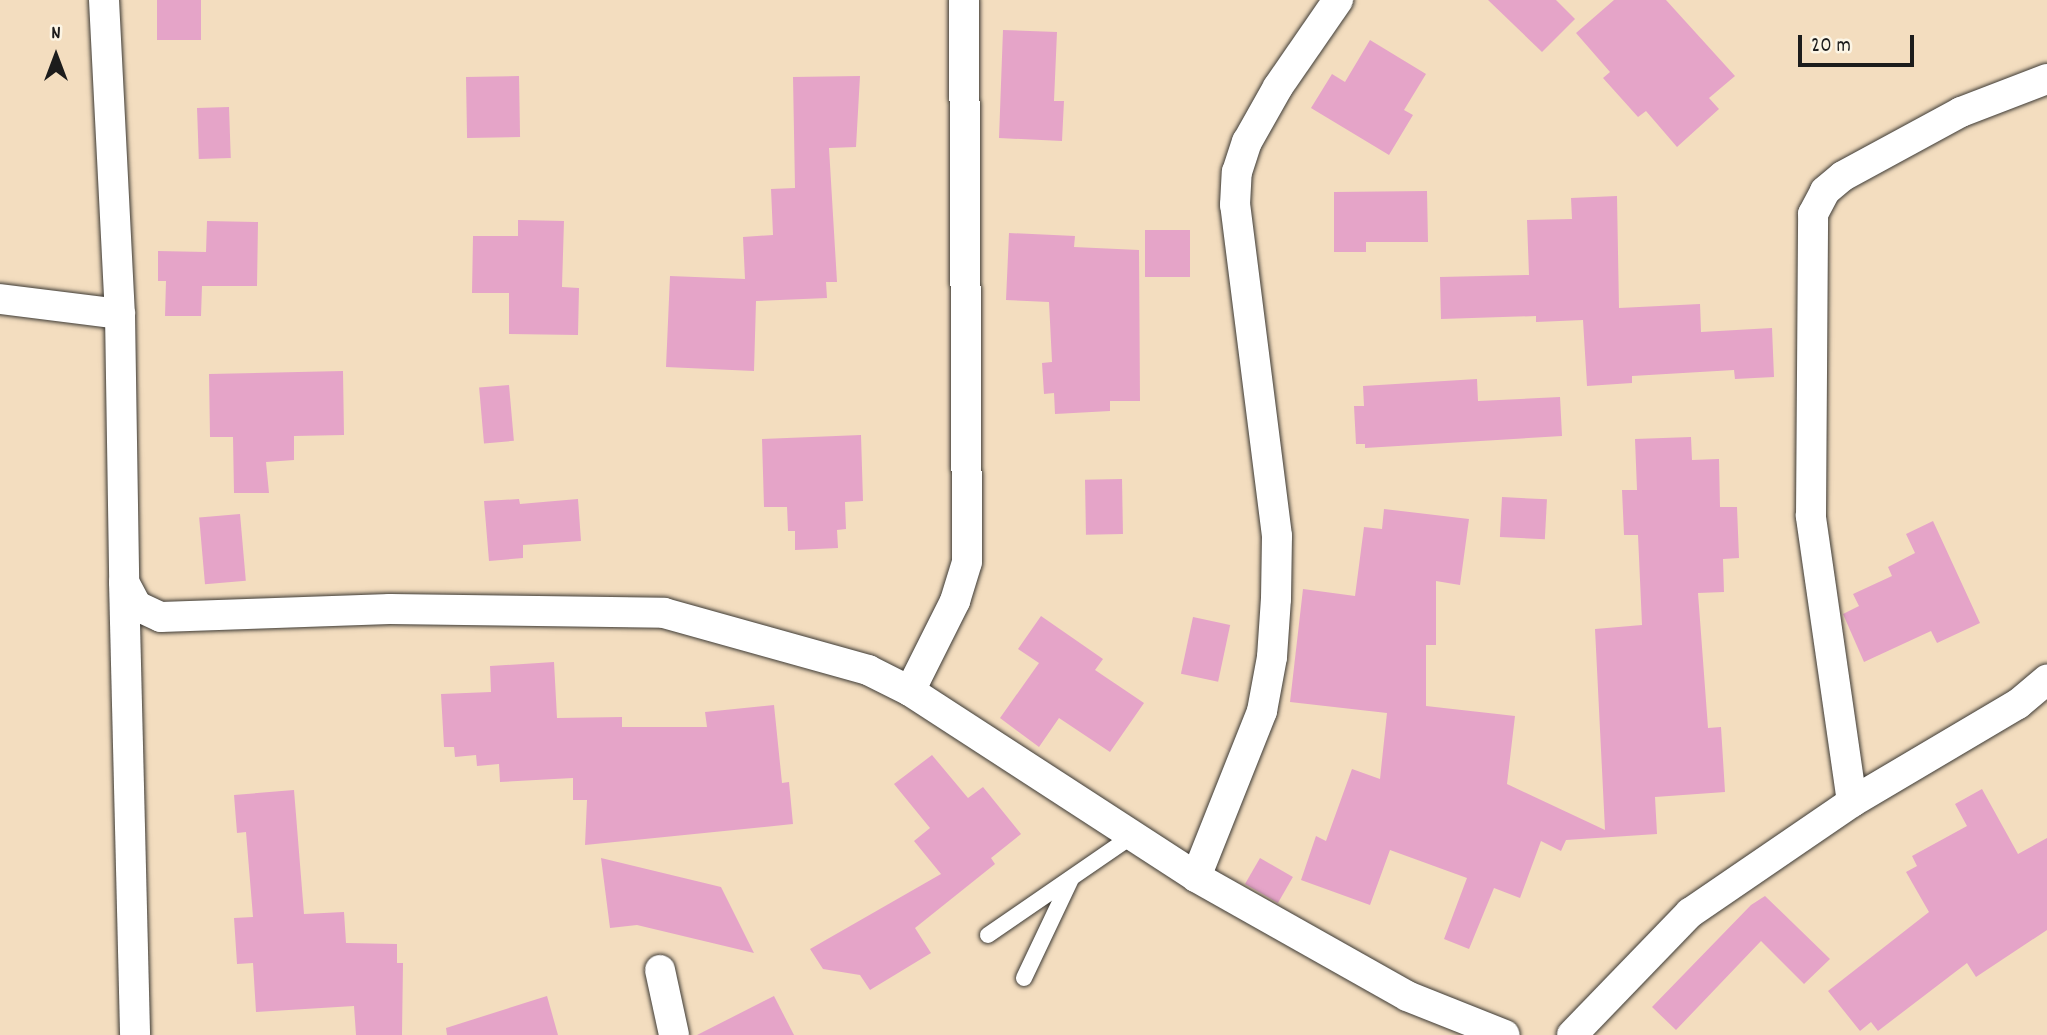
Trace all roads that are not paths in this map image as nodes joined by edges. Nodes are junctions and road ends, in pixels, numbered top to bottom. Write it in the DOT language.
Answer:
graph roads {
  1 [pos="104,0"];
  2 [pos="964,0"];
  3 [pos="1338,0"];
  4 [pos="2047,79"];
  5 [pos="0,299"];
  6 [pos="120,314"];
  7 [pos="124,582"];
  8 [pos="2047,680"];
  9 [pos="910,691"];
  10 [pos="1852,802"];
  11 [pos="1132,836"];
  12 [pos="1072,877"];
  13 [pos="1196,877"];
  14 [pos="988,935"];
  15 [pos="660,970"];
  16 [pos="1024,978"];
  17 [pos="135,1035"];
  18 [pos="674,1035"];
  19 [pos="1505,1035"];
  20 [pos="1572,1035"];
  1 -- 6 [label="street"];
  2 -- 9 [label="street"];
  3 -- 13 [label="street"];
  4 -- 10 [label="street"];
  5 -- 6 [label="street"];
  6 -- 7 [label="street"];
  7 -- 9 [label="street"];
  7 -- 17 [label="street"];
  8 -- 10 [label="street"];
  9 -- 11 [label="street"];
  10 -- 20 [label="street"];
  11 -- 12 [label="lane"];
  11 -- 13 [label="street"];
  12 -- 14 [label="lane"];
  12 -- 16 [label="lane"];
  13 -- 19 [label="street"];
  15 -- 18 [label="street"];
}
